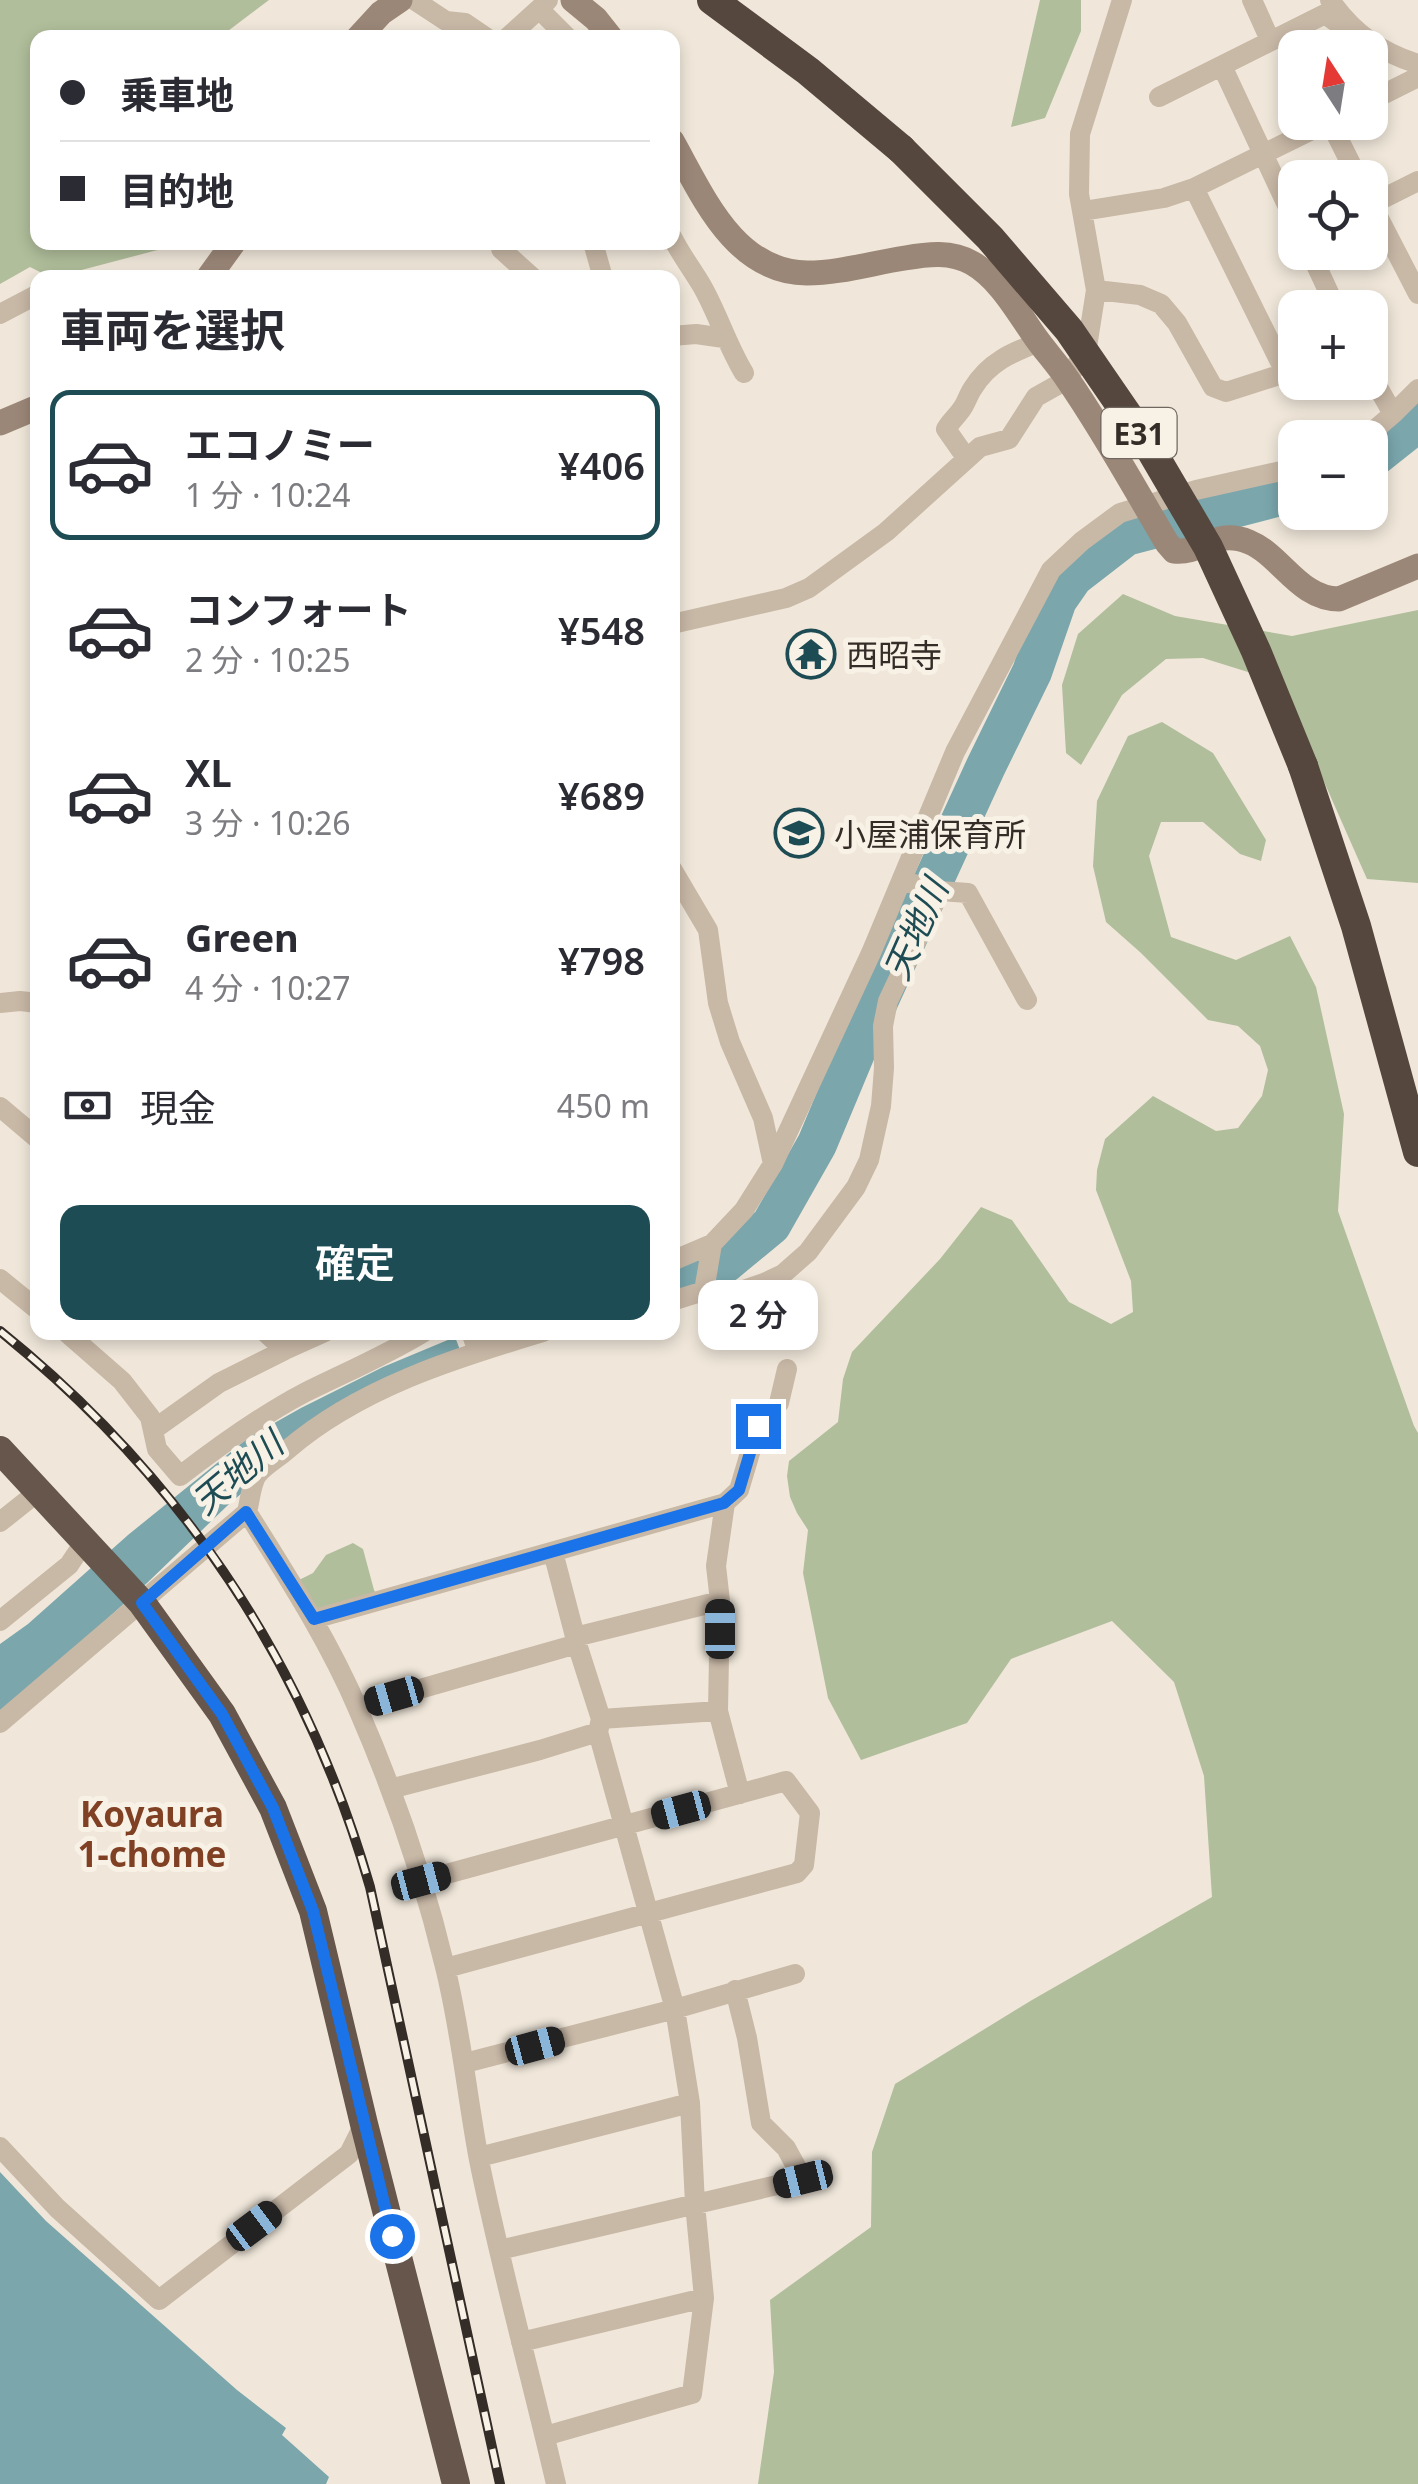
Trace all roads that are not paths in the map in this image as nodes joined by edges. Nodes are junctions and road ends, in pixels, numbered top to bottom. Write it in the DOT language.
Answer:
graph roads {
  1 [pos="400,0"];
  2 [pos="414,0"];
  3 [pos="573,0"];
  4 [pos="712,0"];
  5 [pos="1122,0"];
  6 [pos="1252,0"];
  7 [pos="543,4"];
  8 [pos="1325,5"];
  9 [pos="446,21"];
  10 [pos="366,30"];
  11 [pos="454,30"];
  12 [pos="476,30"];
  13 [pos="515,30"];
  14 [pos="562,30"];
  15 [pos="604,30"];
  16 [pos="1270,40"];
  17 [pos="1418,64"];
  18 [pos="1222,66"];
  19 [pos="1418,77"];
  20 [pos="1388,93"];
  21 [pos="1159,98"];
  22 [pos="1291,140"];
  23 [pos="1262,154"];
  24 [pos="680,155"];
  25 [pos="1418,182"];
  26 [pos="1278,187"];
  27 [pos="1194,188"];
  28 [pos="1388,195"];
  29 [pos="1084,211"];
  30 [pos="1388,234"];
  31 [pos="502,250"];
  32 [pos="678,250"];
  33 [pos="523,270"];
  34 [pos="1417,287"];
  35 [pos="1096,290"];
  36 [pos="30,298"];
  37 [pos="0,314"];
  38 [pos="680,335"];
  39 [pos="724,338"];
  40 [pos="1038,342"];
  41 [pos="1278,347"];
  42 [pos="744,374"];
  43 [pos="1278,376"];
  44 [pos="1068,379"];
  45 [pos="1418,390"];
  46 [pos="1386,400"];
  47 [pos="30,410"];
  48 [pos="1394,414"];
  49 [pos="1387,420"];
  50 [pos="0,423"];
  51 [pos="956,444"];
  52 [pos="1278,472"];
  53 [pos="1148,510"];
  54 [pos="1418,566"];
  55 [pos="680,622"];
  56 [pos="902,881"];
  57 [pos="680,883"];
  58 [pos="940,891"];
  59 [pos="1027,1000"];
  60 [pos="30,1002"];
  61 [pos="0,1003"];
  62 [pos="0,1107"];
  63 [pos="30,1131"];
  64 [pos="1418,1152"];
  65 [pos="774,1164"];
  66 [pos="712,1250"];
  67 [pos="680,1259"];
  68 [pos="0,1279"];
  69 [pos="704,1291"];
  70 [pos="680,1298"];
  71 [pos="30,1303"];
  72 [pos="82,1340"];
  73 [pos="274,1340"];
  74 [pos="307,1340"];
  75 [pos="411,1340"];
  76 [pos="475,1342"];
  77 [pos="285,1350"];
  78 [pos="787,1370"];
  79 [pos="153,1430"];
  80 [pos="0,1450"];
  81 [pos="40,1491"];
  82 [pos="724,1503"];
  83 [pos="246,1512"];
  84 [pos="0,1522"];
  85 [pos="92,1549"];
  86 [pos="553,1552"];
  87 [pos="140,1601"];
  88 [pos="720,1602"];
  89 [pos="314,1619"];
  90 [pos="0,1622"];
  91 [pos="576,1641"];
  92 [pos="357,1706"];
  93 [pos="718,1711"];
  94 [pos="0,1723"];
  95 [pos="600,1725"];
  96 [pos="390,1789"];
  97 [pos="740,1794"];
  98 [pos="622,1825"];
  99 [pos="421,1881"];
  100 [pos="650,1914"];
  101 [pos="446,1968"];
  102 [pos="795,1974"];
  103 [pos="734,1990"];
  104 [pos="675,2009"];
  105 [pos="465,2064"];
  106 [pos="690,2103"];
  107 [pos="364,2124"];
  108 [pos="0,2146"];
  109 [pos="479,2157"];
  110 [pos="695,2204"];
  111 [pos="499,2250"];
  112 [pos="704,2298"];
  113 [pos="521,2342"];
  114 [pos="545,2436"];
  115 [pos="456,2484"];
  116 [pos="556,2484"];
  1 -- 10 [label="main road"];
  2 -- 9 [label="street"];
  3 -- 15 [label="main road"];
  4 -- 64 [label="highway, E31, bridge"];
  5 -- 29 [label="street"];
  6 -- 16 [label="street"];
  7 -- 13 [label="street"];
  7 -- 14 [label="street"];
  8 -- 16 [label="street"];
  8 -- 17 [label="street"];
  9 -- 11 [label="street"];
  9 -- 12 [label="street"];
  16 -- 18 [label="street"];
  18 -- 21 [label="street"];
  18 -- 23 [label="street"];
  19 -- 20 [label="street"];
  22 -- 23 [label="street"];
  23 -- 26 [label="street"];
  23 -- 27 [label="street"];
  24 -- 40 [label="main road"];
  25 -- 28 [label="street"];
  27 -- 29 [label="street"];
  27 -- 41 [label="street"];
  29 -- 35 [label="street"];
  30 -- 34 [label="street"];
  31 -- 33 [label="street"];
  32 -- 39 [label="street"];
  35 -- 43 [label="street"];
  35 -- 44 [label="street"];
  36 -- 37 [label="street"];
  38 -- 39 [label="street"];
  39 -- 42 [label="street"];
  40 -- 44 [label="main road"];
  40 -- 51 [label="street"];
  44 -- 51 [label="street"];
  44 -- 53 [label="main road"];
  45 -- 48 [label="street"];
  46 -- 48 [label="street"];
  47 -- 50 [label="main road"];
  48 -- 49 [label="street"];
  51 -- 55 [label="street"];
  52 -- 53 [label="street"];
  53 -- 54 [label="main road"];
  53 -- 56 [label="street"];
  56 -- 58 [label="street"];
  56 -- 65 [label="street"];
  57 -- 65 [label="street"];
  58 -- 59 [label="street"];
  58 -- 69 [label="street"];
  60 -- 61 [label="street"];
  62 -- 63 [label="street"];
  65 -- 66 [label="street"];
  66 -- 67 [label="street"];
  66 -- 69 [label="street"];
  68 -- 71 [label="street"];
  69 -- 70 [label="street"];
  72 -- 79 [label="street"];
  73 -- 77 [label="street"];
  74 -- 77 [label="street"];
  75 -- 79 [label="street"];
  76 -- 83 [label="street"];
  77 -- 79 [label="street"];
  78 -- 82 [label="street"];
  80 -- 81 [label="highway"];
  81 -- 84 [label="street"];
  81 -- 85 [label="highway"];
  82 -- 86 [label="street"];
  82 -- 88 [label="street"];
  83 -- 87 [label="street"];
  83 -- 89 [label="street"];
  85 -- 87 [label="highway"];
  85 -- 90 [label="street"];
  86 -- 89 [label="street"];
  86 -- 91 [label="street"];
  87 -- 94 [label="street"];
  87 -- 107 [label="highway"];
  88 -- 91 [label="street"];
  88 -- 93 [label="street"];
  89 -- 92 [label="street"];
  91 -- 92 [label="street"];
  91 -- 95 [label="street"];
  92 -- 96 [label="street"];
  93 -- 95 [label="street"];
  93 -- 97 [label="street"];
  95 -- 96 [label="street"];
  95 -- 98 [label="street"];
  96 -- 99 [label="street"];
  97 -- 98 [label="street"];
  97 -- 100 [label="street"];
  98 -- 99 [label="street"];
  98 -- 100 [label="street"];
  99 -- 101 [label="street"];
  100 -- 101 [label="street"];
  100 -- 104 [label="street"];
  101 -- 105 [label="street"];
  102 -- 103 [label="street"];
  103 -- 104 [label="street"];
  103 -- 110 [label="street"];
  104 -- 105 [label="street"];
  104 -- 106 [label="street"];
  105 -- 109 [label="street"];
  106 -- 109 [label="street"];
  106 -- 110 [label="street"];
  107 -- 108 [label="street"];
  107 -- 115 [label="highway"];
  109 -- 111 [label="street"];
  110 -- 111 [label="street"];
  110 -- 112 [label="street"];
  111 -- 113 [label="street"];
  112 -- 113 [label="street"];
  112 -- 114 [label="street"];
  113 -- 114 [label="street"];
  114 -- 116 [label="street"];
}
